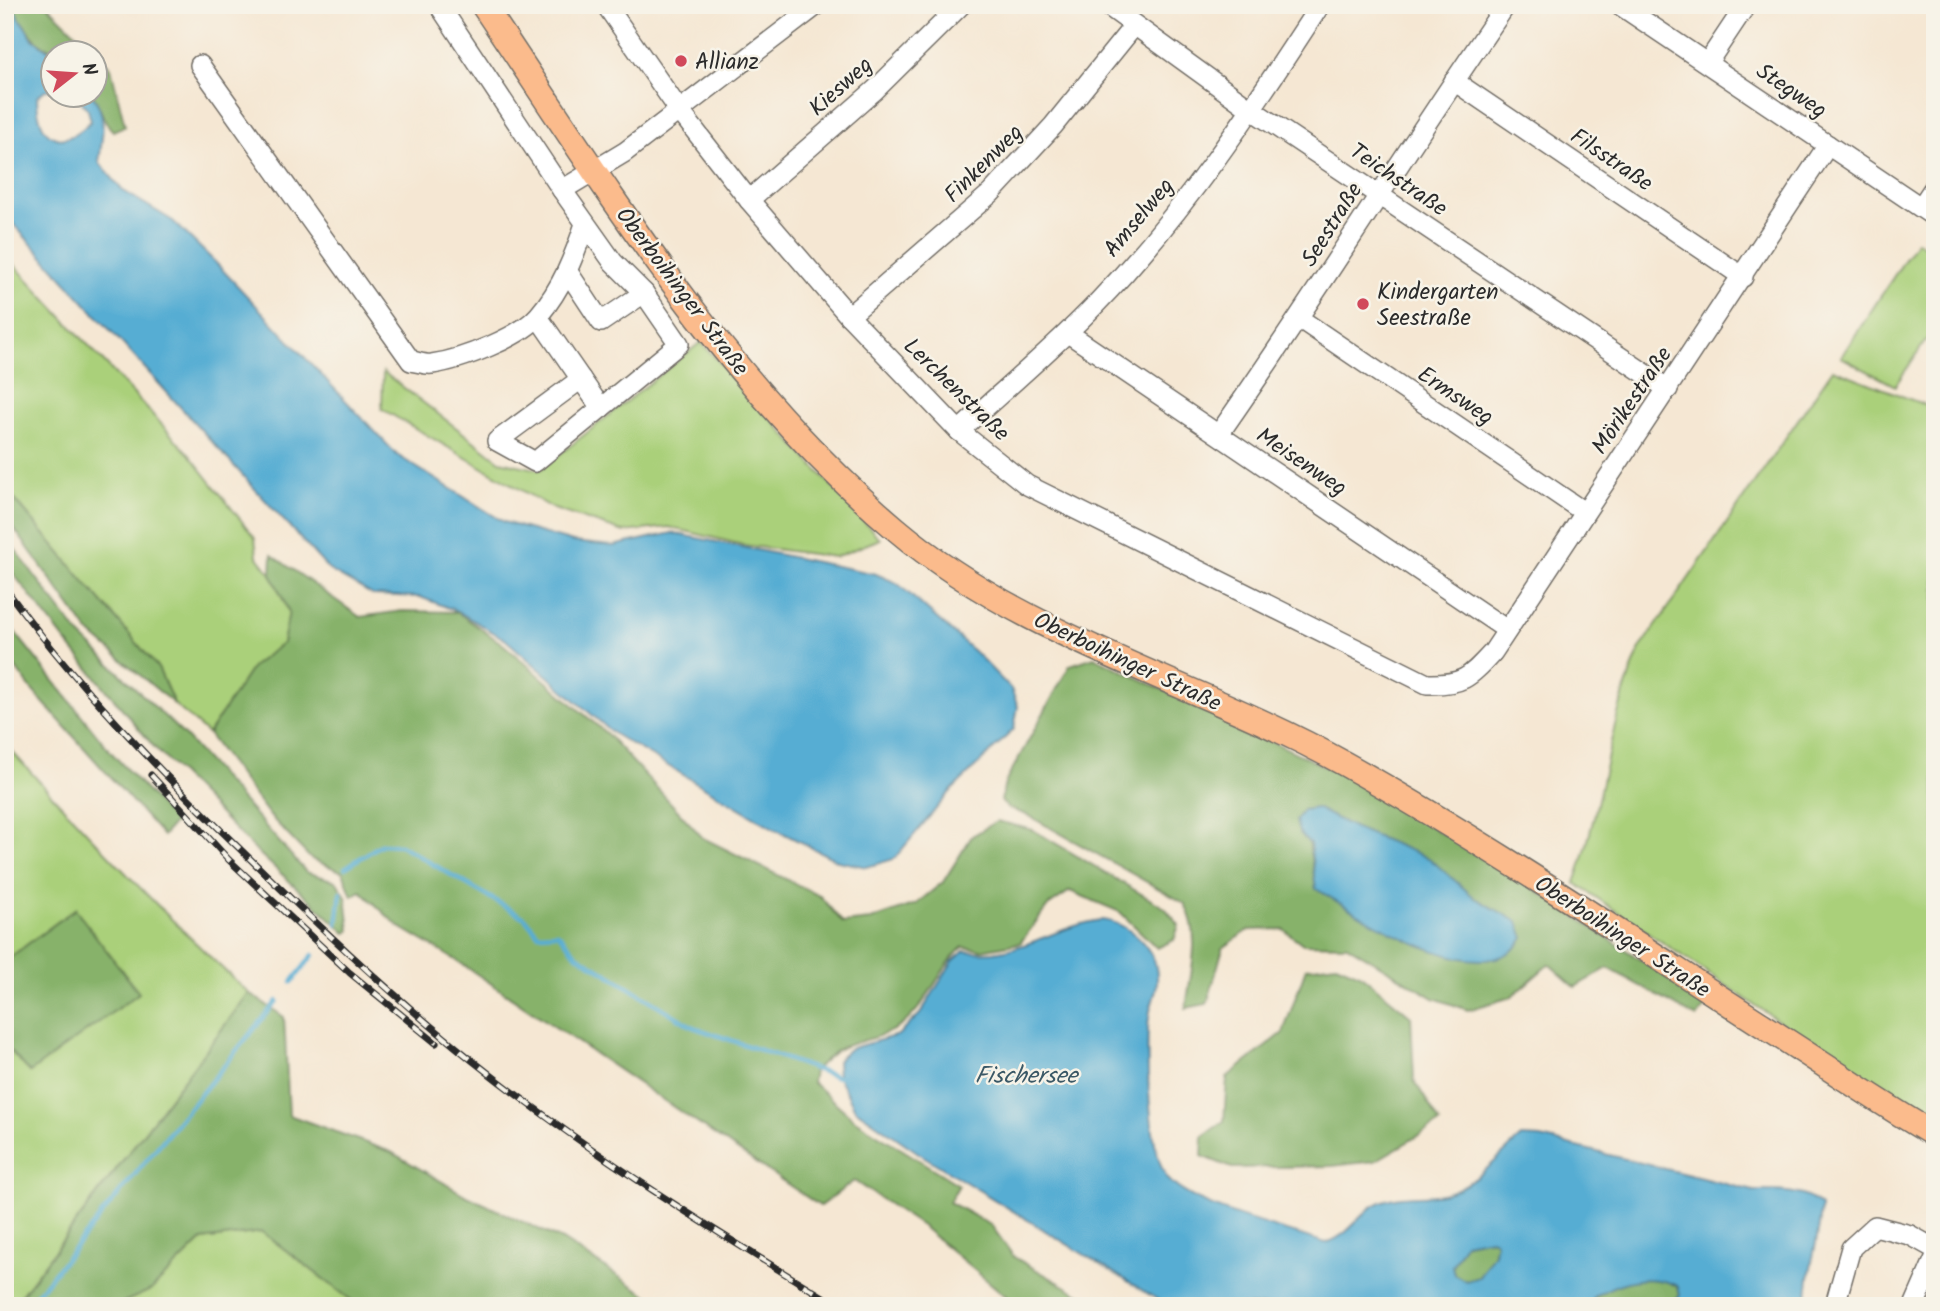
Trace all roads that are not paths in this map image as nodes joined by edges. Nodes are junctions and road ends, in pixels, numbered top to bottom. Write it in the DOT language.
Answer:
graph roads {
  1 [pos="439,5"];
  2 [pos="483,5"];
  3 [pos="606,5"];
  4 [pos="961,5"];
  5 [pos="1107,5"];
  6 [pos="1320,5"];
  7 [pos="1506,5"];
  8 [pos="1620,5"];
  9 [pos="1746,5"];
  10 [pos="805,9"];
  11 [pos="1133,27"];
  12 [pos="1707,62"];
  13 [pos="200,65"];
  14 [pos="1454,81"];
  15 [pos="679,110"];
  16 [pos="1252,110"];
  17 [pos="1828,145"];
  18 [pos="596,171"];
  19 [pos="1935,186"];
  20 [pos="562,190"];
  21 [pos="1378,194"];
  22 [pos="748,200"];
  23 [pos="1928,212"];
  24 [pos="585,224"];
  25 [pos="568,272"];
  26 [pos="1743,276"];
  27 [pos="644,293"];
  28 [pos="849,316"];
  29 [pos="538,317"];
  30 [pos="1300,318"];
  31 [pos="1068,332"];
  32 [pos="581,379"];
  33 [pos="1668,389"];
  34 [pos="601,408"];
  35 [pos="959,431"];
  36 [pos="1220,435"];
  37 [pos="1584,512"];
  38 [pos="1507,631"];
  39 [pos="1469,677"];
  40 [pos="1935,1135"];
  41 [pos="1935,1250"];
  42 [pos="1935,1258"];
  43 [pos="1839,1306"];
  44 [pos="1914,1306"];
  1 -- 20 [label="street"];
  2 -- 18 [label="main road, Oberboihinger Straße"];
  3 -- 15 [label="street, Lerchenstraße"];
  4 -- 22 [label="street, Kiesweg"];
  5 -- 11 [label="street, Teichstraße"];
  6 -- 16 [label="street, Amselweg"];
  7 -- 14 [label="street, Seestraße"];
  8 -- 12 [label="street, Stegweg"];
  9 -- 12 [label="street"];
  10 -- 15 [label="street"];
  11 -- 16 [label="street, Teichstraße"];
  11 -- 28 [label="street, Finkenweg"];
  12 -- 17 [label="street, Stegweg"];
  13 -- 29 [label="street"];
  14 -- 21 [label="street, Seestraße"];
  14 -- 26 [label="street, Filsstraße"];
  15 -- 18 [label="street"];
  15 -- 22 [label="street, Lerchenstraße"];
  16 -- 21 [label="street, Teichstraße"];
  16 -- 31 [label="street, Amselweg"];
  17 -- 23 [label="street, Stegweg"];
  17 -- 26 [label="street, Mörikestraße"];
  18 -- 20 [label="street"];
  18 -- 40 [label="main road, Oberboihinger Straße"];
  19 -- 23 [label="street"];
  20 -- 24 [label="street"];
  21 -- 30 [label="street, Seestraße"];
  21 -- 33 [label="street, Teichstraße"];
  22 -- 28 [label="street, Lerchenstraße"];
  24 -- 25 [label="street"];
  24 -- 27 [label="street"];
  25 -- 27 [label="street"];
  25 -- 29 [label="street"];
  26 -- 33 [label="street, Mörikestraße"];
  27 -- 34 [label="street"];
  28 -- 35 [label="street, Lerchenstraße"];
  29 -- 32 [label="street"];
  30 -- 36 [label="street, Seestraße"];
  30 -- 37 [label="street, Ermsweg"];
  31 -- 35 [label="street, Amselweg"];
  31 -- 36 [label="street, Meisenweg"];
  32 -- 34 [label="street"];
  32 -- 34 [label="street"];
  33 -- 37 [label="street, Mörikestraße"];
  35 -- 39 [label="street, Lerchenstraße"];
  36 -- 38 [label="street, Meisenweg"];
  37 -- 38 [label="street, Mörikestraße"];
  38 -- 39 [label="street, Mörikestraße"];
  41 -- 43 [label="street"];
  42 -- 44 [label="street"];
}
